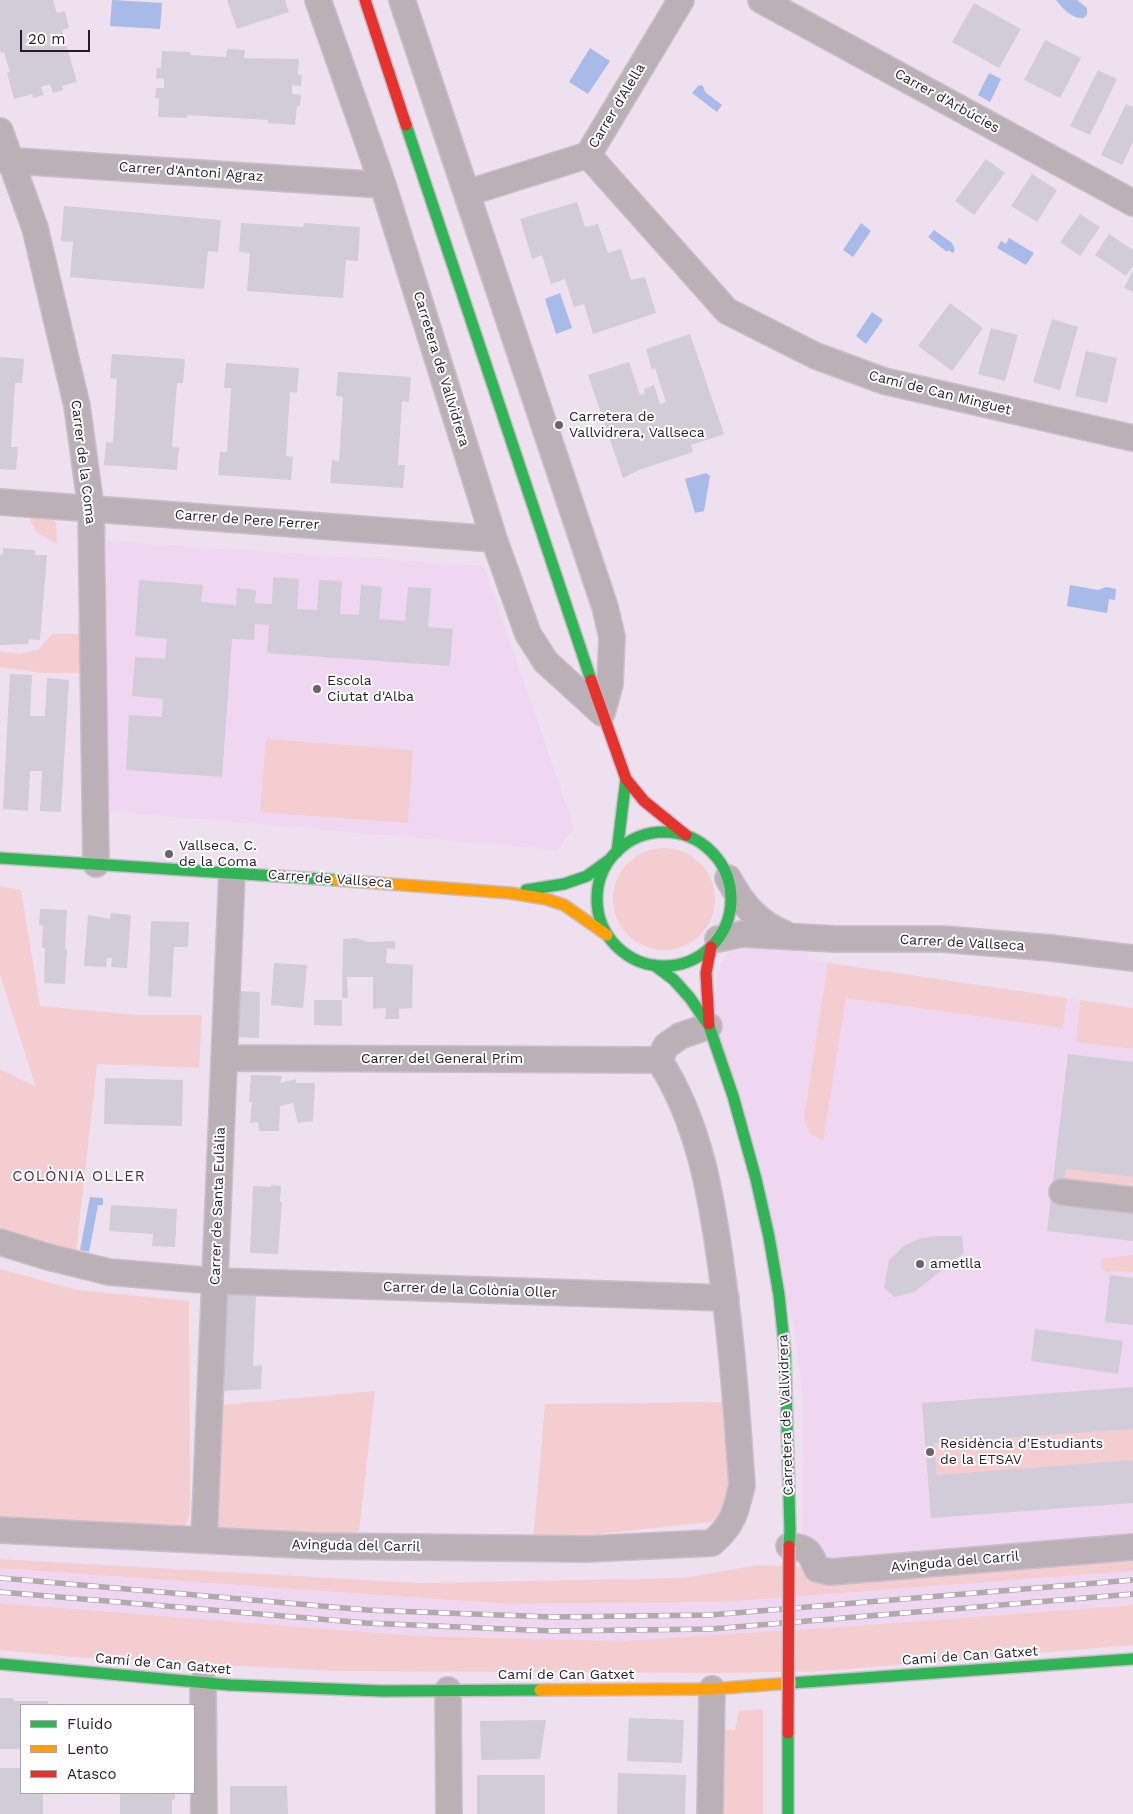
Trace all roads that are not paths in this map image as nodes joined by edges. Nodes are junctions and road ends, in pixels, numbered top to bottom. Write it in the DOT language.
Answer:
graph roads {
  1 [pos="318,0"];
  2 [pos="365,0"];
  3 [pos="402,0"];
  4 [pos="681,0"];
  5 [pos="760,0"];
  6 [pos="0,130"];
  7 [pos="588,156"];
  8 [pos="5,160"];
  9 [pos="383,184"];
  10 [pos="467,193"];
  11 [pos="1133,203"];
  12 [pos="1133,438"];
  13 [pos="0,502"];
  14 [pos="91,508"];
  15 [pos="494,539"];
  16 [pos="602,713"];
  17 [pos="626,778"];
  18 [pos="686,835"];
  19 [pos="617,852"];
  20 [pos="0,858"];
  21 [pos="609,860"];
  22 [pos="96,864"];
  23 [pos="232,872"];
  24 [pos="728,878"];
  25 [pos="510,893"];
  26 [pos="607,935"];
  27 [pos="790,936"];
  28 [pos="715,943"];
  29 [pos="1133,958"];
  30 [pos="654,965"];
  31 [pos="709,1026"];
  32 [pos="224,1058"];
  33 [pos="659,1060"];
  34 [pos="1054,1191"];
  35 [pos="1133,1200"];
  36 [pos="0,1242"];
  37 [pos="215,1282"];
  38 [pos="726,1298"];
  39 [pos="0,1530"];
  40 [pos="204,1540"];
  41 [pos="789,1546"];
  42 [pos="1133,1547"];
  43 [pos="1133,1659"];
  44 [pos="0,1664"];
  45 [pos="203,1682"];
  46 [pos="712,1689"];
  47 [pos="448,1690"];
  48 [pos="204,1814"];
  49 [pos="449,1814"];
  50 [pos="710,1814"];
  51 [pos="788,1814"];
  1 -- 9 [label="street, Carretera de Vallvidrera"];
  2 -- 16 [label="main road, Carretera de Vallvidrera"];
  3 -- 10 [label="street"];
  4 -- 7 [label="street, Carrer d'Alella"];
  5 -- 11 [label="street, Carrer d'Arbúcies"];
  6 -- 8 [label="street, Carrer de la Coma"];
  7 -- 10 [label="street, Carrer d'Alella"];
  7 -- 12 [label="street, Camí de Can Minguet"];
  8 -- 9 [label="street, Carrer d'Antoni Agraz"];
  8 -- 14 [label="street, Carrer de la Coma"];
  9 -- 15 [label="street, Carretera de Vallvidrera"];
  10 -- 16 [label="street"];
  13 -- 14 [label="street, Carrer de Pere Ferrer"];
  14 -- 15 [label="street, Carrer de Pere Ferrer"];
  14 -- 22 [label="street, Carrer de la Coma"];
  15 -- 16 [label="street, Carretera de Vallvidrera"];
  16 -- 17 [label="main road, Carretera de Vallvidrera"];
  17 -- 18 [label="main road, Carretera de Vallvidrera"];
  17 -- 19 [label="main road, Carretera de Vallvidrera"];
  18 -- 19 [label="main road"];
  18 -- 24 [label="main road"];
  19 -- 21 [label="main road"];
  20 -- 22 [label="main road, Carrer de Vallseca"];
  21 -- 25 [label="main road"];
  21 -- 26 [label="main road"];
  22 -- 23 [label="main road, Carrer de Vallseca"];
  23 -- 25 [label="main road, Carrer de Vallseca"];
  23 -- 32 [label="street, Carrer de Santa Eulàlia"];
  24 -- 27 [label="street, Carrer de Vallseca"];
  24 -- 28 [label="main road"];
  25 -- 26 [label="main road"];
  26 -- 30 [label="main road"];
  27 -- 28 [label="street, Carrer de Vallseca"];
  27 -- 29 [label="street, Carrer de Vallseca"];
  28 -- 30 [label="main road"];
  28 -- 31 [label="main road, Carretera de Vallvidrera"];
  30 -- 31 [label="main road, Carretera de Vallvidrera"];
  31 -- 33 [label="street"];
  31 -- 41 [label="main road, Carretera de Vallvidrera"];
  32 -- 33 [label="street, Carrer del General Prim"];
  32 -- 37 [label="street, Carrer de Santa Eulàlia"];
  33 -- 38 [label="street"];
  34 -- 35 [label="street"];
  36 -- 37 [label="street, Carrer de la Colònia Oller"];
  37 -- 38 [label="street, Carrer de la Colònia Oller"];
  37 -- 40 [label="street, Carrer de Santa Eulàlia"];
  38 -- 40 [label="street, Avinguda del Carril"];
  39 -- 40 [label="street, Avinguda del Carril"];
  41 -- 42 [label="street, Avinguda del Carril"];
  41 -- 51 [label="main road, Carretera de Vallvidrera, bridge"];
  43 -- 46 [label="main road, Camí de Can Gatxet"];
  44 -- 45 [label="main road, Camí de Can Gatxet"];
  45 -- 47 [label="main road, Camí de Can Gatxet"];
  45 -- 48 [label="street"];
  46 -- 47 [label="main road, Camí de Can Gatxet"];
  46 -- 50 [label="street"];
  47 -- 49 [label="street"];
}
